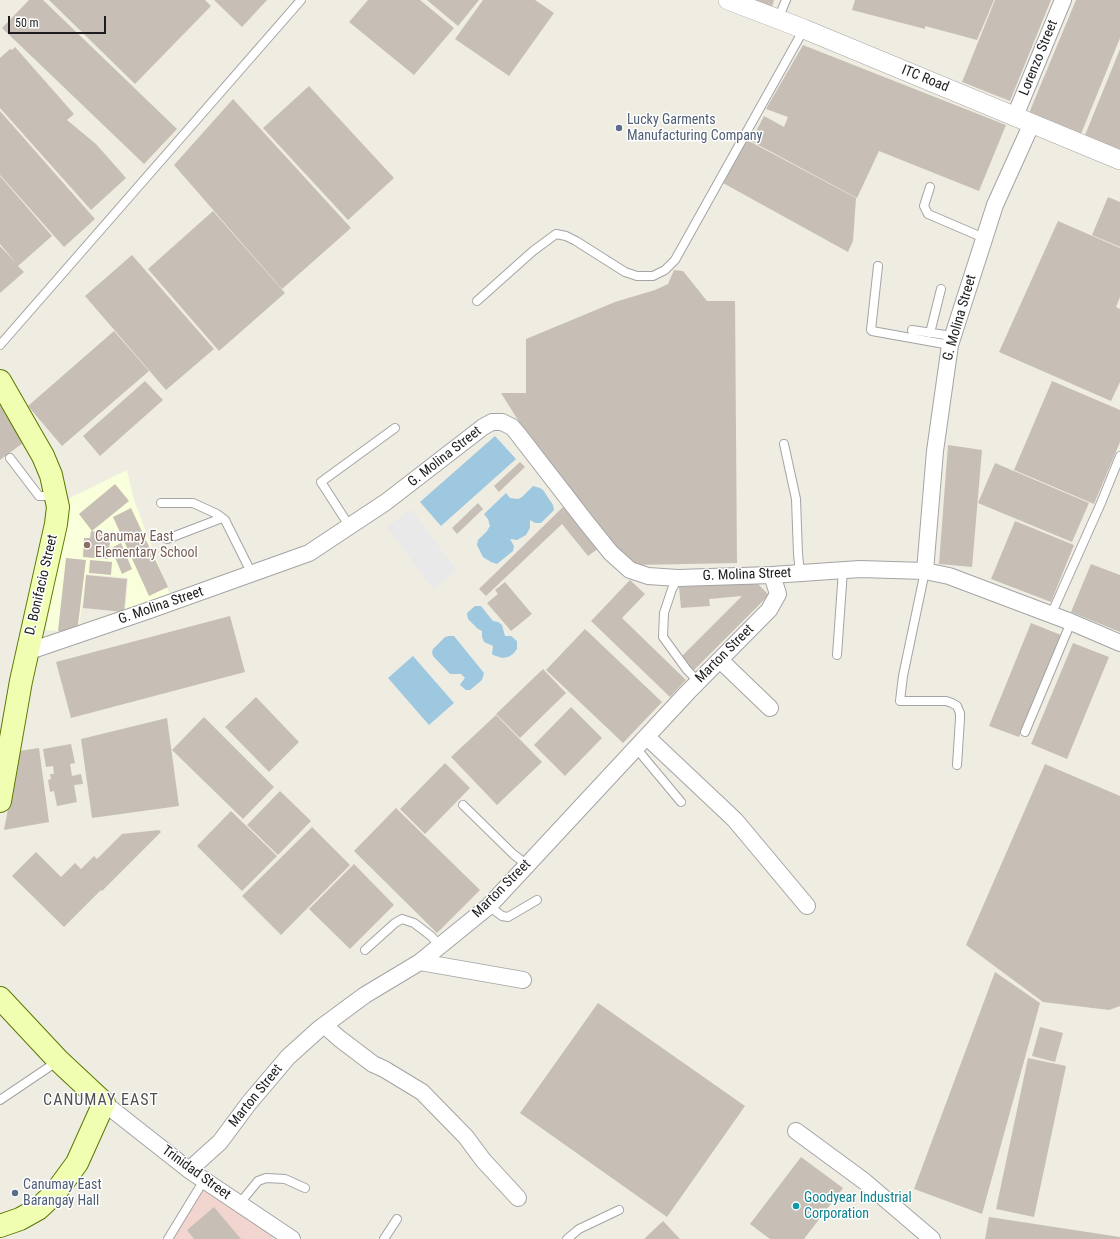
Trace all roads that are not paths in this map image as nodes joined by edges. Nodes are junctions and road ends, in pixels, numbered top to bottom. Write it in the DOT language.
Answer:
graph roads {
  1 [pos="301,0"];
  2 [pos="728,0"];
  3 [pos="786,0"];
  4 [pos="1063,0"];
  5 [pos="778,19"];
  6 [pos="804,29"];
  7 [pos="1024,119"];
  8 [pos="1120,160"];
  9 [pos="930,187"];
  10 [pos="984,238"];
  11 [pos="878,266"];
  12 [pos="941,289"];
  13 [pos="476,301"];
  14 [pos="912,330"];
  15 [pos="930,333"];
  16 [pos="951,340"];
  17 [pos="0,345"];
  18 [pos="0,381"];
  19 [pos="395,428"];
  20 [pos="784,444"];
  21 [pos="1120,456"];
  22 [pos="10,458"];
  23 [pos="56,490"];
  24 [pos="161,503"];
  25 [pos="222,518"];
  26 [pos="350,527"];
  27 [pos="167,539"];
  28 [pos="843,570"];
  29 [pos="925,571"];
  30 [pos="800,573"];
  31 [pos="252,574"];
  32 [pos="772,575"];
  33 [pos="678,578"];
  34 [pos="1051,615"];
  35 [pos="1071,622"];
  36 [pos="1120,643"];
  37 [pos="27,652"];
  38 [pos="837,654"];
  39 [pos="720,660"];
  40 [pos="698,681"];
  41 [pos="770,708"];
  42 [pos="1025,732"];
  43 [pos="642,742"];
  44 [pos="957,765"];
  45 [pos="0,801"];
  46 [pos="681,802"];
  47 [pos="463,805"];
  48 [pos="527,865"];
  49 [pos="537,900"];
  50 [pos="489,906"];
  51 [pos="807,906"];
  52 [pos="440,946"];
  53 [pos="365,950"];
  54 [pos="420,962"];
  55 [pos="523,980"];
  56 [pos="0,998"];
  57 [pos="324,1025"];
  58 [pos="58,1060"];
  59 [pos="0,1100"];
  60 [pos="104,1103"];
  61 [pos="796,1131"];
  62 [pos="189,1170"];
  63 [pos="204,1180"];
  64 [pos="305,1188"];
  65 [pos="518,1198"];
  66 [pos="240,1204"];
  67 [pos="619,1210"];
  68 [pos="397,1219"];
  69 [pos="0,1226"];
  70 [pos="168,1239"];
  71 [pos="292,1239"];
  72 [pos="384,1239"];
  73 [pos="567,1239"];
  74 [pos="932,1239"];
  1 -- 17 [label="lane"];
  2 -- 5 [label="street, ITC Road"];
  3 -- 5 [label="lane"];
  4 -- 7 [label="street, Lorenzo Street"];
  5 -- 6 [label="street, ITC Road"];
  6 -- 7 [label="street, ITC Road"];
  6 -- 13 [label="lane"];
  7 -- 8 [label="street, ITC Road"];
  7 -- 10 [label="street, G. Molina Street"];
  9 -- 10 [label="lane"];
  10 -- 16 [label="street, G. Molina Street"];
  11 -- 16 [label="lane"];
  12 -- 15 [label="lane"];
  14 -- 15 [label="lane"];
  15 -- 16 [label="lane"];
  16 -- 29 [label="street, G. Molina Street"];
  18 -- 23 [label="main road, D. Bonifacio Street"];
  19 -- 26 [label="lane"];
  20 -- 30 [label="lane"];
  21 -- 34 [label="lane"];
  22 -- 23 [label="lane"];
  23 -- 37 [label="main road, D. Bonifacio Street"];
  24 -- 25 [label="lane"];
  25 -- 27 [label="lane"];
  25 -- 31 [label="lane"];
  26 -- 31 [label="street, G. Molina Street"];
  26 -- 33 [label="street, G. Molina Street"];
  28 -- 29 [label="street, G. Molina Street"];
  28 -- 30 [label="street, G. Molina Street"];
  28 -- 38 [label="lane"];
  29 -- 34 [label="street, G. Molina Street"];
  29 -- 44 [label="lane"];
  30 -- 32 [label="street, G. Molina Street"];
  31 -- 37 [label="street, G. Molina Street"];
  32 -- 33 [label="street, G. Molina Street"];
  32 -- 39 [label="street, Marton Street"];
  33 -- 40 [label="lane"];
  34 -- 35 [label="street, G. Molina Street"];
  35 -- 36 [label="street, G. Molina Street"];
  35 -- 42 [label="lane"];
  37 -- 45 [label="main road, D. Bonifacio Street"];
  39 -- 40 [label="street, Marton Street"];
  39 -- 41 [label="street"];
  40 -- 43 [label="street, Marton Street"];
  43 -- 46 [label="lane"];
  43 -- 48 [label="street, Marton Street"];
  43 -- 51 [label="street"];
  47 -- 48 [label="lane"];
  48 -- 50 [label="street, Marton Street"];
  49 -- 50 [label="lane"];
  50 -- 52 [label="street, Marton Street"];
  52 -- 53 [label="lane"];
  52 -- 54 [label="street, Marton Street"];
  54 -- 55 [label="street"];
  54 -- 57 [label="street, Marton Street"];
  56 -- 58 [label="main road"];
  57 -- 62 [label="street, Marton Street"];
  57 -- 65 [label="street"];
  58 -- 59 [label="lane"];
  58 -- 60 [label="main road"];
  60 -- 62 [label="street, Trinidad Street"];
  60 -- 69 [label="main road"];
  61 -- 74 [label="street"];
  62 -- 63 [label="street, Trinidad Street"];
  63 -- 66 [label="street, Trinidad Street"];
  63 -- 70 [label="lane"];
  64 -- 66 [label="lane"];
  66 -- 71 [label="street, Trinidad Street"];
  67 -- 73 [label="lane"];
  68 -- 72 [label="lane"];
}
